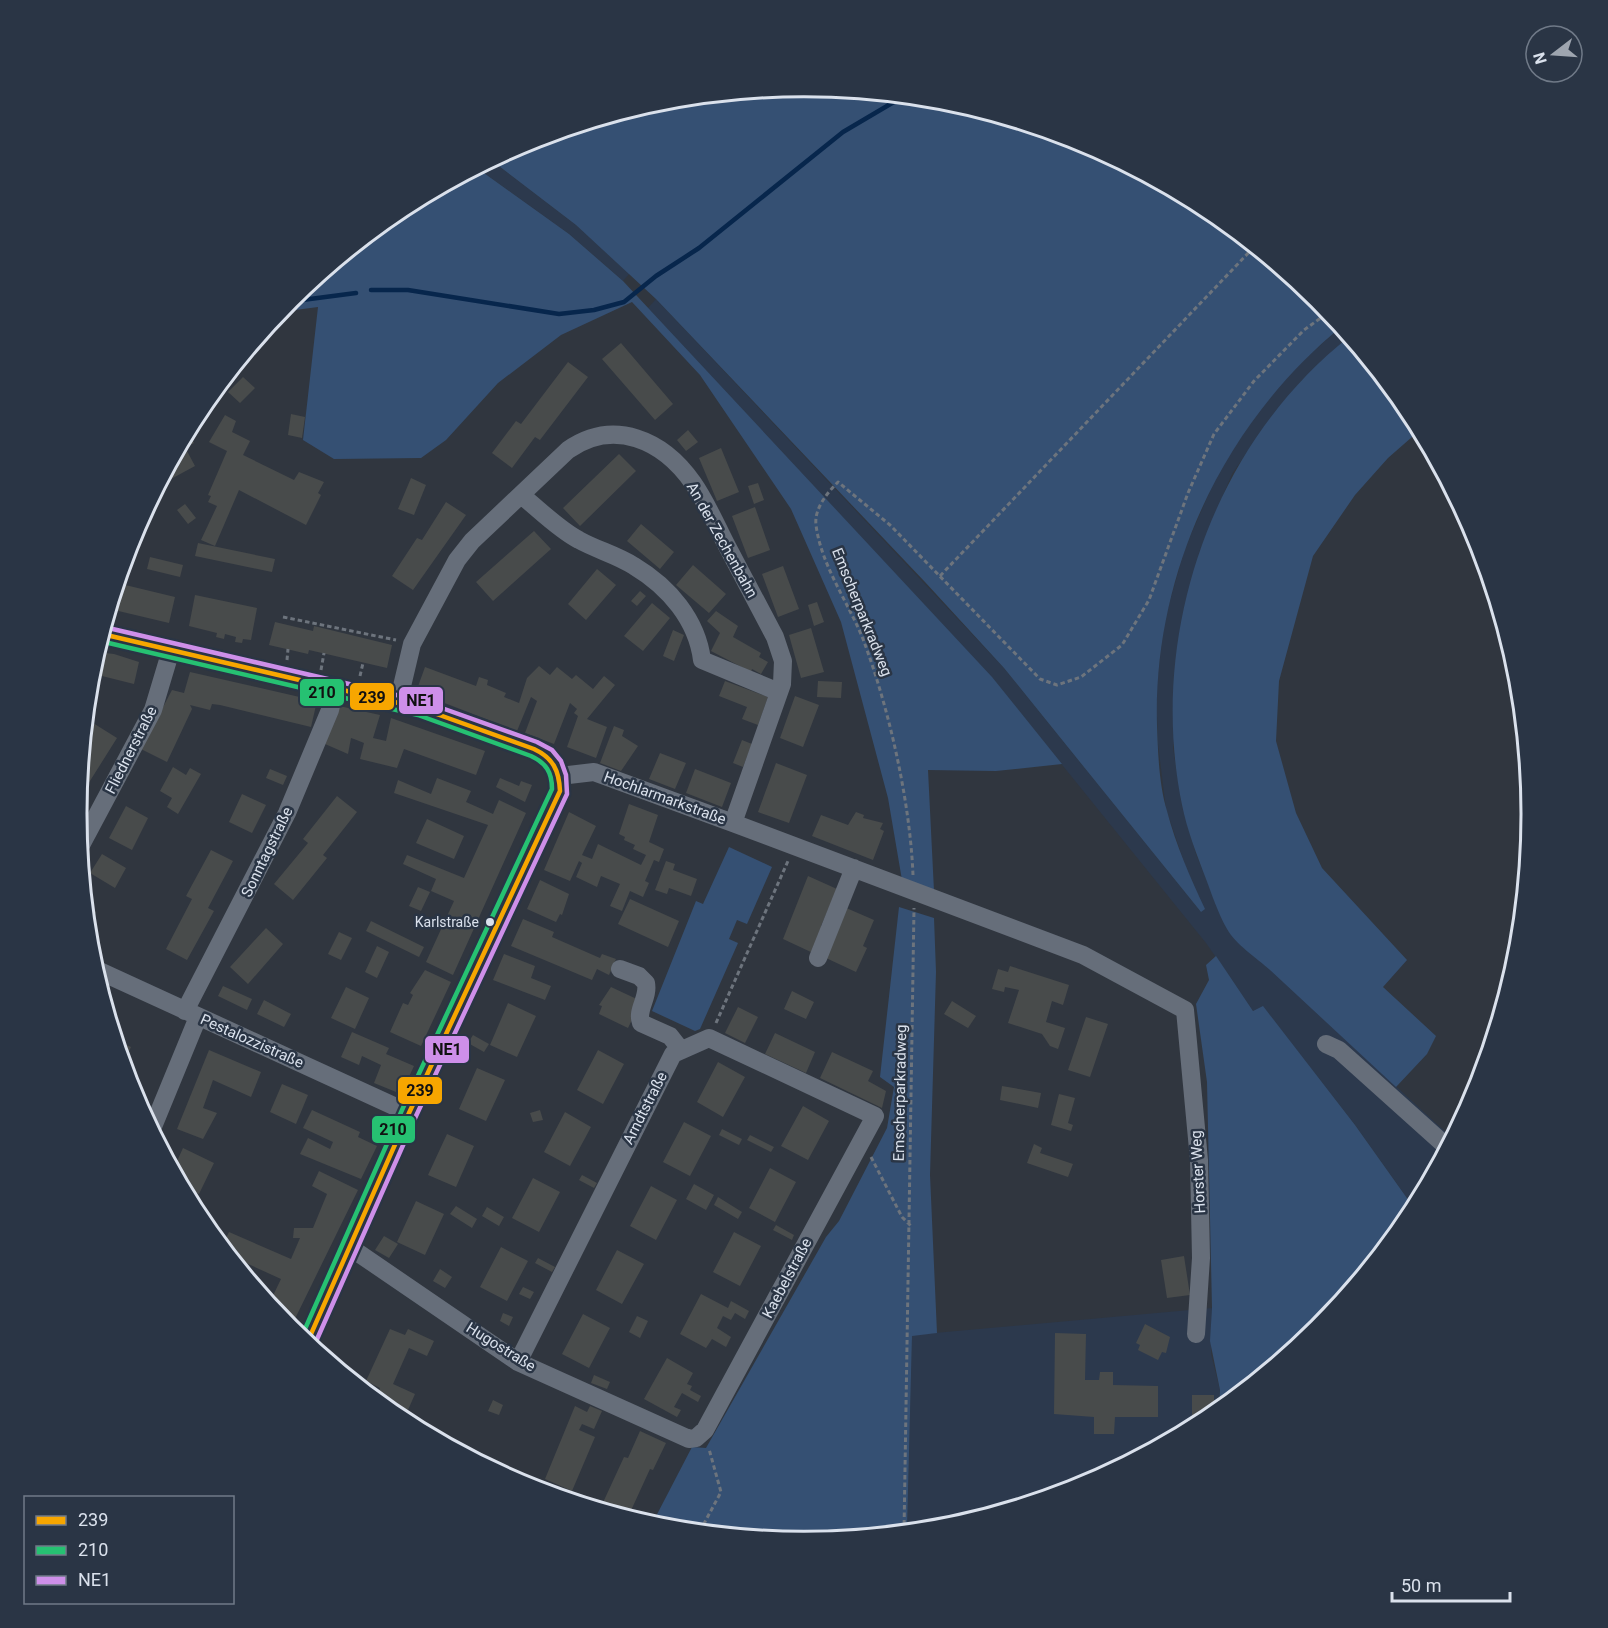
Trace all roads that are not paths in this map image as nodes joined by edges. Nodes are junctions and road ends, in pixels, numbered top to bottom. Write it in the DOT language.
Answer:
graph roads {
  1 [pos="521,495"];
  2 [pos="109,636"];
  3 [pos="171,650"];
  4 [pos="335,688"];
  5 [pos="779,692"];
  6 [pos="398,703"];
  7 [pos="560,776"];
  8 [pos="733,823"];
  9 [pos="88,832"];
  10 [pos="854,868"];
  11 [pos="818,958"];
  12 [pos="620,969"];
  13 [pos="105,974"];
  14 [pos="1185,1010"];
  15 [pos="192,1014"];
  16 [pos="1326,1044"];
  17 [pos="681,1050"];
  18 [pos="409,1113"];
  19 [pos="156,1119"];
  20 [pos="1441,1142"];
  21 [pos="351,1248"];
  22 [pos="311,1334"];
  23 [pos="1196,1334"];
  24 [pos="518,1362"];
  25 [pos="697,1437"];
  1 -- 5 [label="street"];
  1 -- 5 [label="street, An der Zechenbahn"];
  1 -- 6 [label="street, An der Zechenbahn"];
  2 -- 3 [label="street"];
  3 -- 4 [label="street"];
  3 -- 9 [label="street, Fliednerstraße"];
  4 -- 6 [label="street"];
  4 -- 15 [label="street, Sonntagstraße"];
  5 -- 8 [label="street, An der Zechenbahn"];
  6 -- 7 [label="street"];
  7 -- 8 [label="street, Hochlarmarkstraße"];
  7 -- 18 [label="street"];
  8 -- 10 [label="street, Hochlarmarkstraße"];
  10 -- 11 [label="street"];
  10 -- 14 [label="street, Hochlarmarkstraße"];
  12 -- 17 [label="street"];
  13 -- 15 [label="street, Pestalozzistraße"];
  14 -- 23 [label="street, Horster Weg"];
  15 -- 18 [label="street, Pestalozzistraße"];
  15 -- 19 [label="street, Sonntagstraße"];
  16 -- 20 [label="street"];
  17 -- 24 [label="street, Arndtstraße"];
  17 -- 25 [label="street, Kaebelstraße"];
  18 -- 21 [label="street"];
  21 -- 22 [label="street"];
  21 -- 24 [label="street, Hugostraße"];
  24 -- 25 [label="street, Hugostraße"];
}
